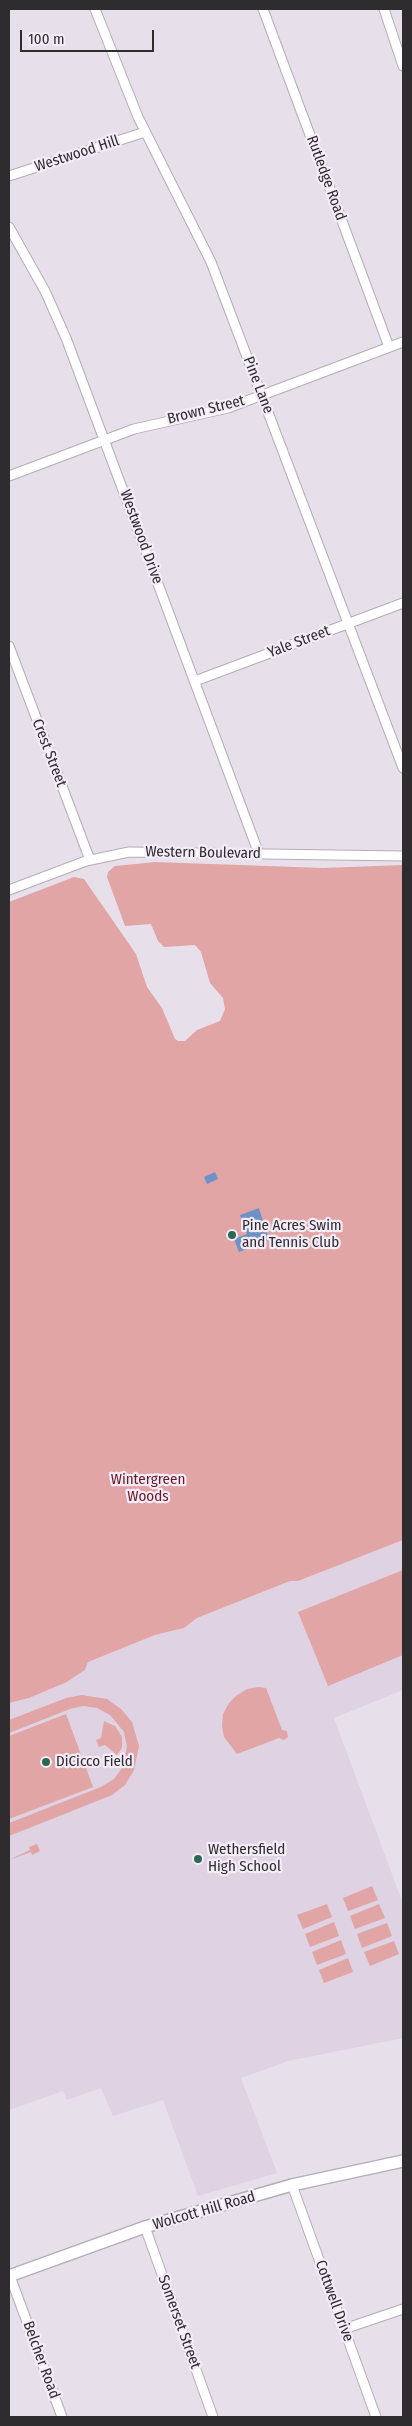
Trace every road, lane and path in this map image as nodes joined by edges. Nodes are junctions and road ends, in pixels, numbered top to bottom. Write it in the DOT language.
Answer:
graph roads {
  1 [pos="96,9"];
  2 [pos="263,9"];
  3 [pos="384,9"];
  4 [pos="403,66"];
  5 [pos="145,132"];
  6 [pos="9,176"];
  7 [pos="9,227"];
  8 [pos="403,342"];
  9 [pos="389,347"];
  10 [pos="262,395"];
  11 [pos="104,439"];
  12 [pos="9,476"];
  13 [pos="403,603"];
  14 [pos="348,624"];
  15 [pos="9,646"];
  16 [pos="194,681"];
  17 [pos="403,768"];
  18 [pos="259,854"];
  19 [pos="403,856"];
  20 [pos="90,860"];
  21 [pos="9,890"];
  22 [pos="403,2161"];
  23 [pos="292,2185"];
  24 [pos="145,2227"];
  25 [pos="10,2276"];
  26 [pos="403,2309"];
  27 [pos="344,2329"];
  28 [pos="62,2417"];
  29 [pos="213,2417"];
  30 [pos="376,2417"];
  1 -- 5 [label="street, Pine Lane"];
  2 -- 9 [label="street, Rutledge Road"];
  3 -- 4 [label="street"];
  5 -- 6 [label="street, Westwood Hill"];
  5 -- 10 [label="street, Pine Lane"];
  7 -- 11 [label="street, Westwood Drive"];
  8 -- 9 [label="street, Brown Street"];
  9 -- 10 [label="street, Brown Street"];
  10 -- 11 [label="street, Brown Street"];
  10 -- 14 [label="street, Pine Lane"];
  11 -- 12 [label="street, Brown Street"];
  11 -- 16 [label="street, Westwood Drive"];
  13 -- 14 [label="street, Yale Street"];
  14 -- 16 [label="street, Yale Street"];
  14 -- 17 [label="street, Pine Lane"];
  15 -- 20 [label="street, Crest Street"];
  16 -- 18 [label="street, Westwood Drive"];
  18 -- 19 [label="street, Western Boulevard"];
  18 -- 20 [label="street, Western Boulevard"];
  20 -- 21 [label="street, Western Boulevard"];
  22 -- 23 [label="street, Wolcott Hill Road"];
  23 -- 24 [label="street, Wolcott Hill Road"];
  23 -- 27 [label="street, Cottwell Drive"];
  24 -- 25 [label="street, Wolcott Hill Road"];
  24 -- 29 [label="street, Somerset Street"];
  25 -- 28 [label="street, Belcher Road"];
  26 -- 27 [label="street"];
  27 -- 30 [label="street, Cottwell Drive"];
}
